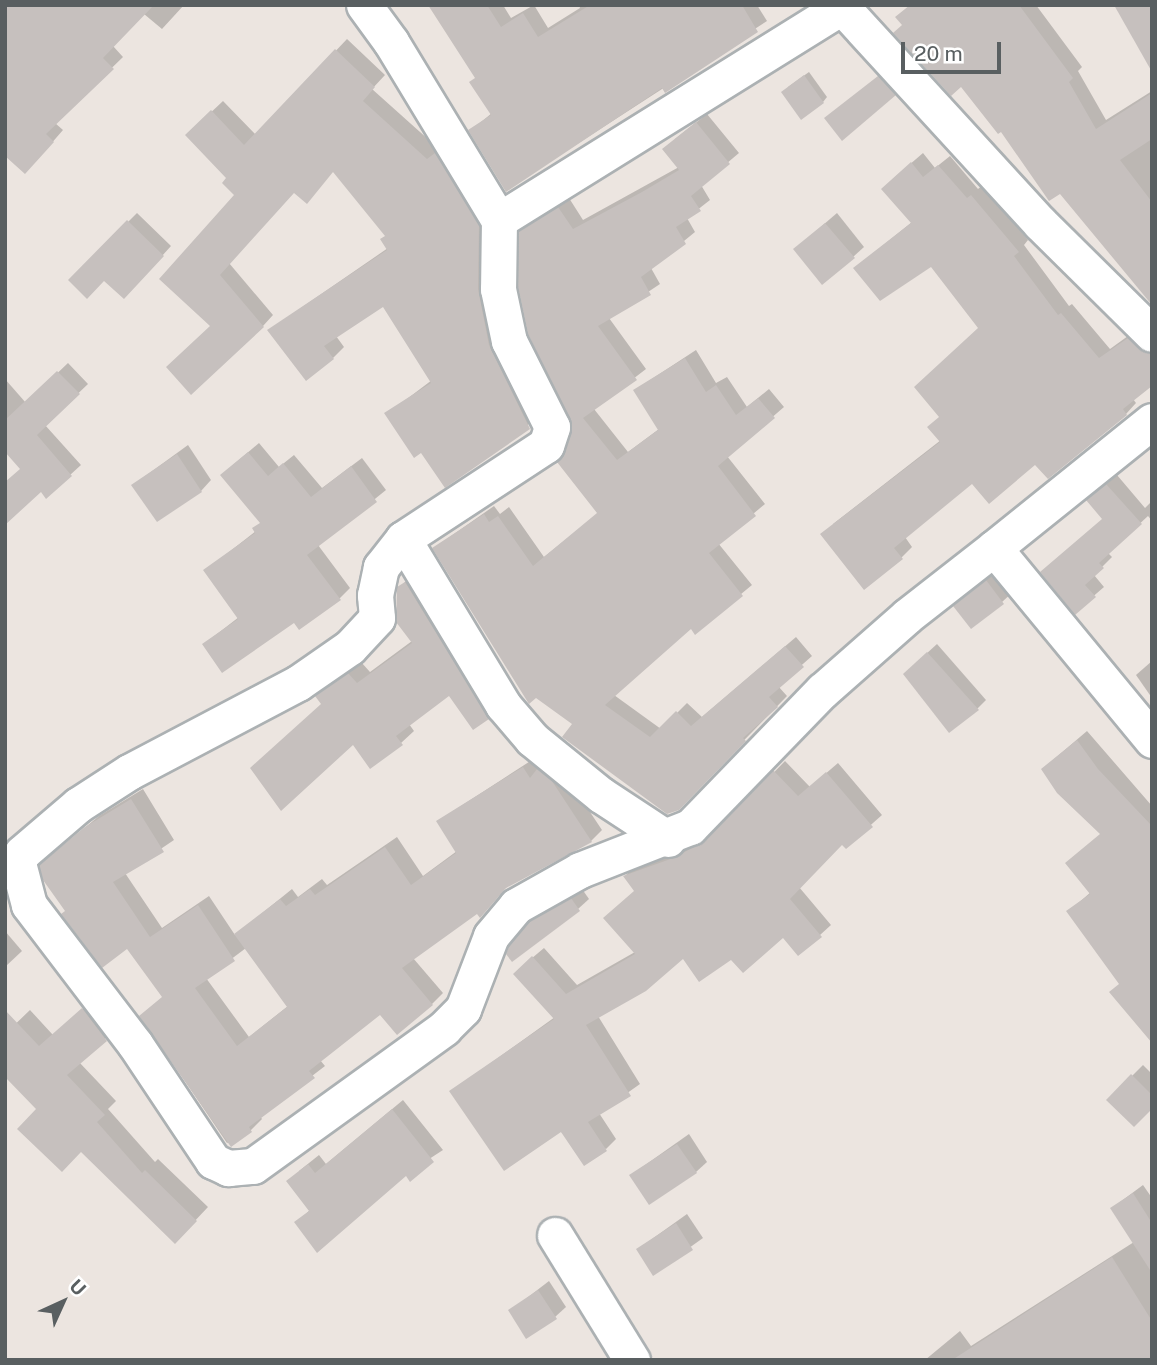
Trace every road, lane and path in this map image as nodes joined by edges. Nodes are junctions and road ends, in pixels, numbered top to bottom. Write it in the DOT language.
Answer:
graph roads {
  1 [pos="364,5"];
  2 [pos="843,6"];
  3 [pos="499,220"];
  4 [pos="1152,334"];
  5 [pos="1152,421"];
  6 [pos="403,539"];
  7 [pos="994,548"];
  8 [pos="1152,740"];
  9 [pos="668,839"];
  10 [pos="555,1235"];
  11 [pos="632,1360"];
  1 -- 3 [label="street"];
  2 -- 3 [label="street"];
  2 -- 4 [label="street"];
  3 -- 6 [label="street"];
  5 -- 7 [label="street"];
  6 -- 9 [label="street"];
  6 -- 9 [label="street"];
  7 -- 8 [label="street"];
  7 -- 9 [label="street"];
  10 -- 11 [label="street"];
}
